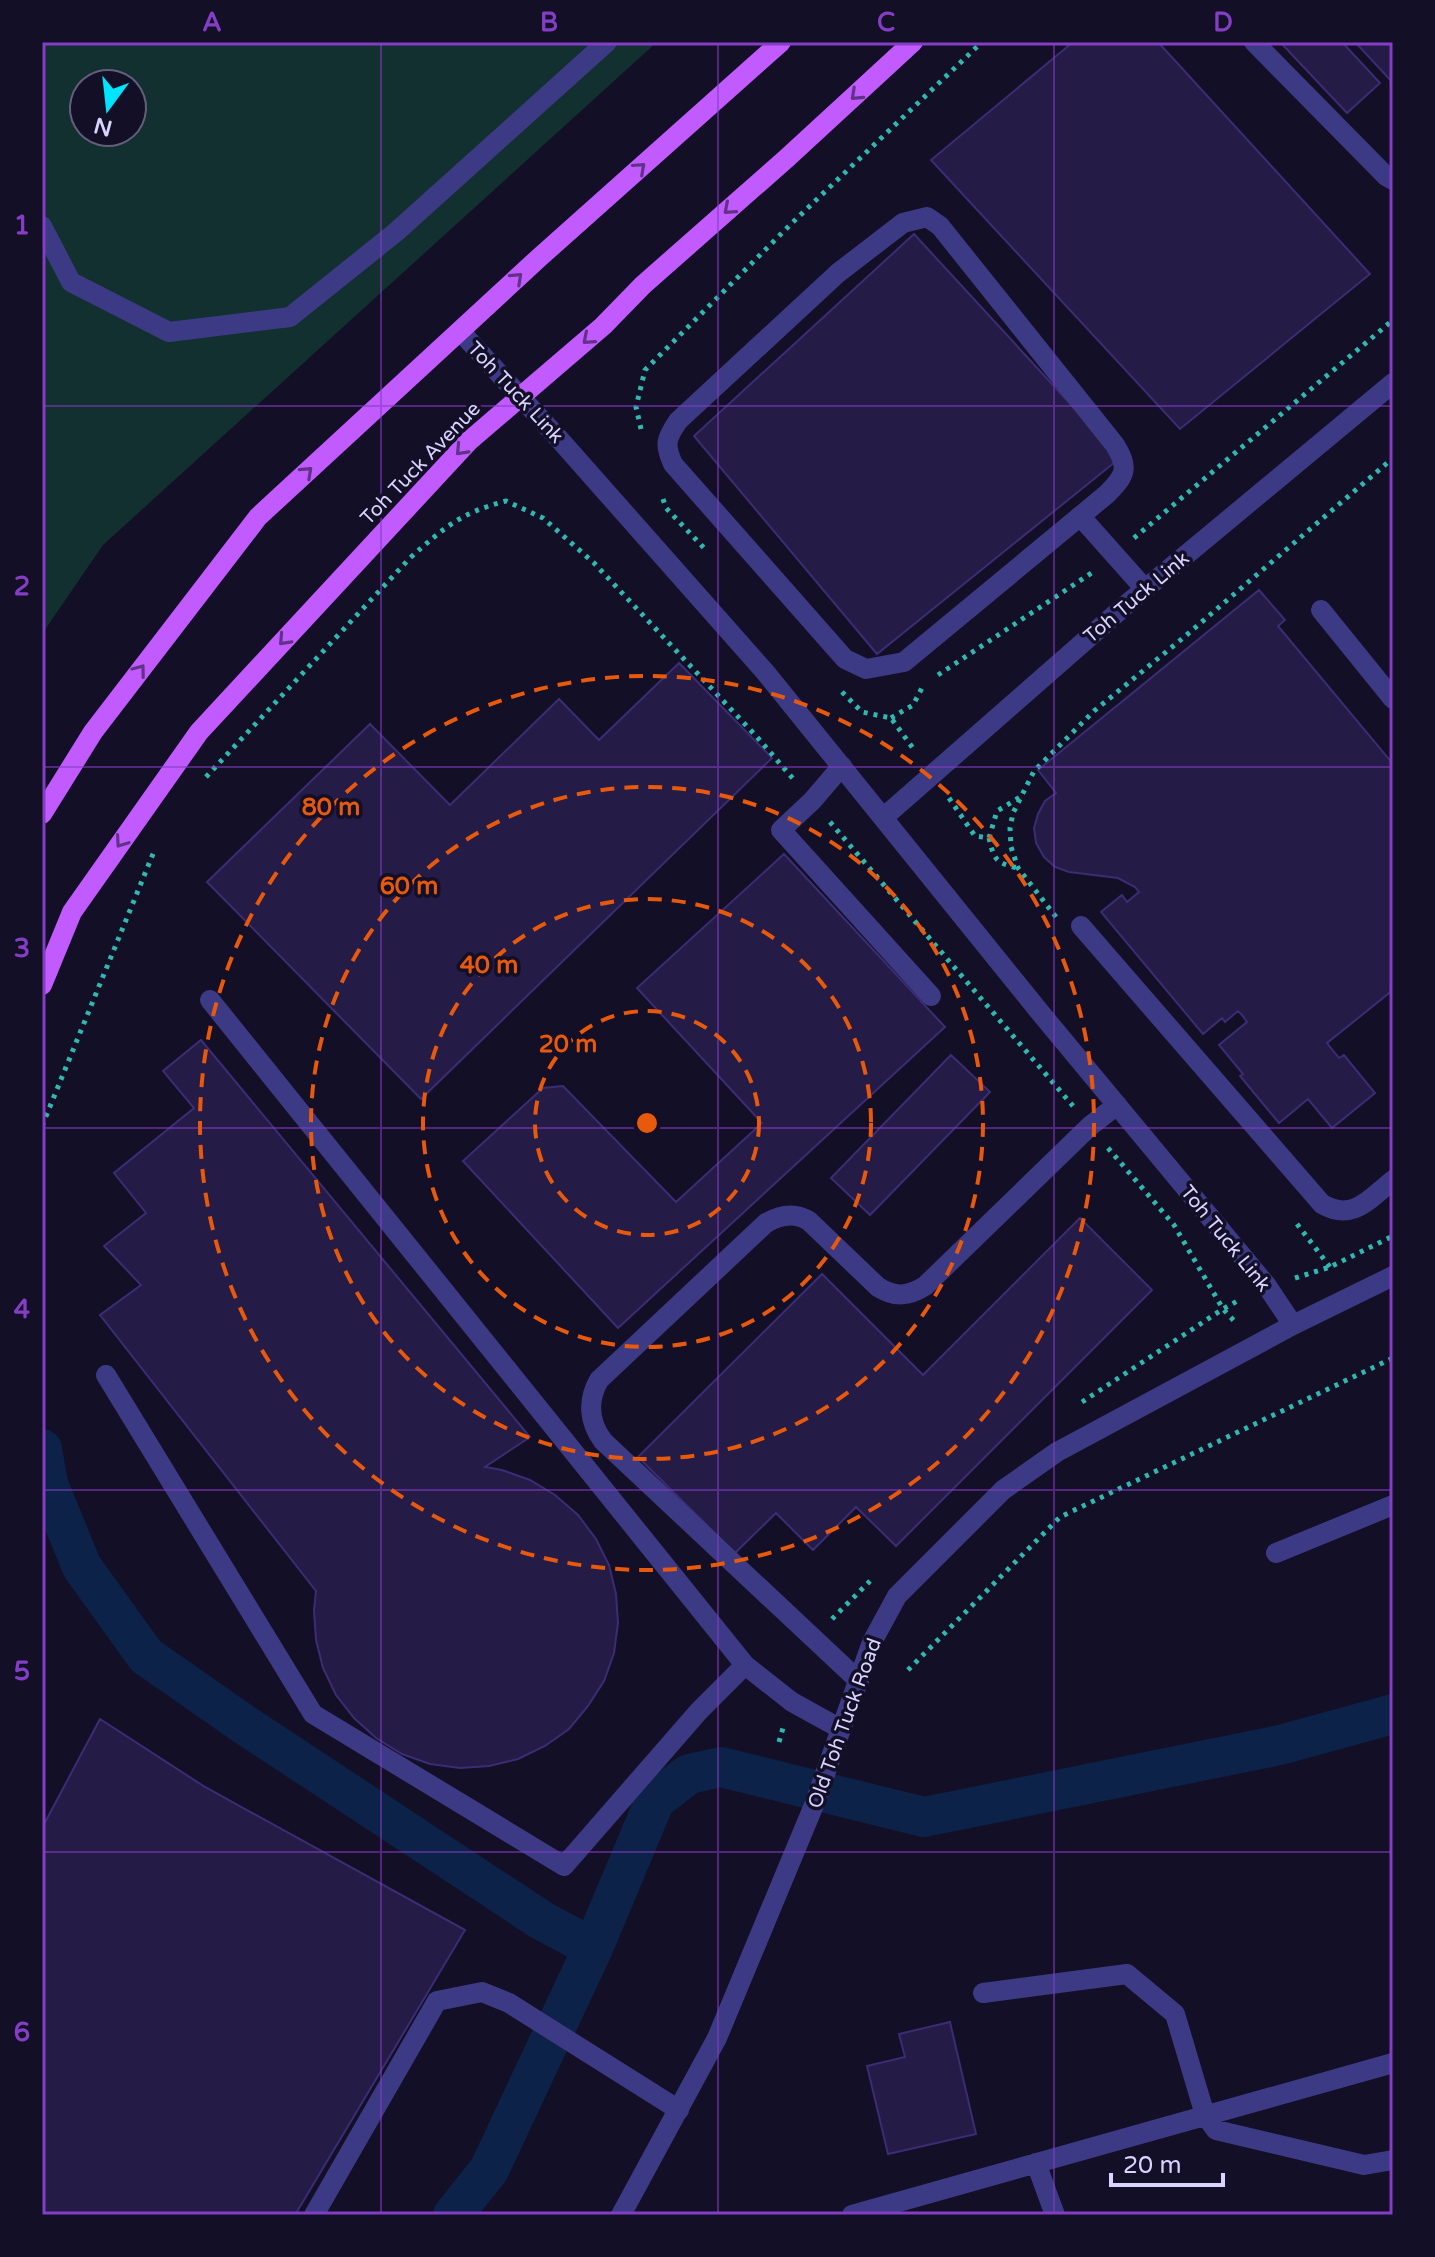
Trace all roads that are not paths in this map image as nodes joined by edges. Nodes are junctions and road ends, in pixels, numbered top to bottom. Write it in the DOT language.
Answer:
graph roads {
  1 [pos="607,42"];
  2 [pos="781,42"];
  3 [pos="913,42"];
  4 [pos="1254,42"];
  5 [pos="1393,180"];
  6 [pos="42,226"];
  7 [pos="460,331"];
  8 [pos="1393,383"];
  9 [pos="520,398"];
  10 [pos="1080,516"];
  11 [pos="1145,589"];
  12 [pos="1321,610"];
  13 [pos="1393,699"];
  14 [pos="842,766"];
  15 [pos="42,814"];
  16 [pos="884,817"];
  17 [pos="1081,926"];
  18 [pos="42,985"];
  19 [pos="931,996"];
  20 [pos="210,1000"];
  21 [pos="1117,1105"];
  22 [pos="1393,1180"];
  23 [pos="1393,1276"];
  24 [pos="1293,1325"];
  25 [pos="106,1375"];
  26 [pos="1393,1505"];
  27 [pos="1276,1553"];
  28 [pos="745,1665"];
  29 [pos="859,1681"];
  30 [pos="841,1729"];
  31 [pos="983,1993"];
  32 [pos="1393,2063"];
  33 [pos="679,2110"];
  34 [pos="1205,2115"];
  35 [pos="1393,2160"];
  36 [pos="1036,2163"];
  37 [pos="314,2215"];
  38 [pos="621,2215"];
  39 [pos="852,2215"];
  40 [pos="1055,2215"];
  1 -- 6 [label="street"];
  7 -- 2 [label="main road, one-way"];
  3 -- 9 [label="main road, Toh Tuck Avenue, one-way"];
  4 -- 5 [label="street"];
  7 -- 9 [label="street, Toh Tuck Link"];
  15 -- 7 [label="main road, one-way"];
  8 -- 11 [label="street, Toh Tuck Link"];
  9 -- 14 [label="street, Toh Tuck Link"];
  9 -- 18 [label="main road, Toh Tuck Avenue, one-way"];
  10 -- 10 [label="street"];
  10 -- 11 [label="street"];
  11 -- 16 [label="street, Toh Tuck Link"];
  12 -- 13 [label="street"];
  14 -- 16 [label="street, Toh Tuck Link"];
  14 -- 19 [label="street"];
  16 -- 21 [label="street, Toh Tuck Link"];
  17 -- 22 [label="street"];
  20 -- 28 [label="street"];
  21 -- 24 [label="street, Toh Tuck Link"];
  21 -- 29 [label="street"];
  23 -- 24 [label="street, Old Toh Tuck Road"];
  24 -- 29 [label="street, Old Toh Tuck Road"];
  25 -- 28 [label="street"];
  26 -- 27 [label="street"];
  28 -- 30 [label="street"];
  29 -- 30 [label="street, Old Toh Tuck Road"];
  30 -- 33 [label="street, Old Toh Tuck Road"];
  31 -- 34 [label="street"];
  32 -- 34 [label="street"];
  33 -- 37 [label="street"];
  33 -- 38 [label="street, Old Toh Tuck Road"];
  34 -- 35 [label="street"];
  34 -- 36 [label="street"];
  36 -- 39 [label="street"];
  36 -- 40 [label="street"];
}
